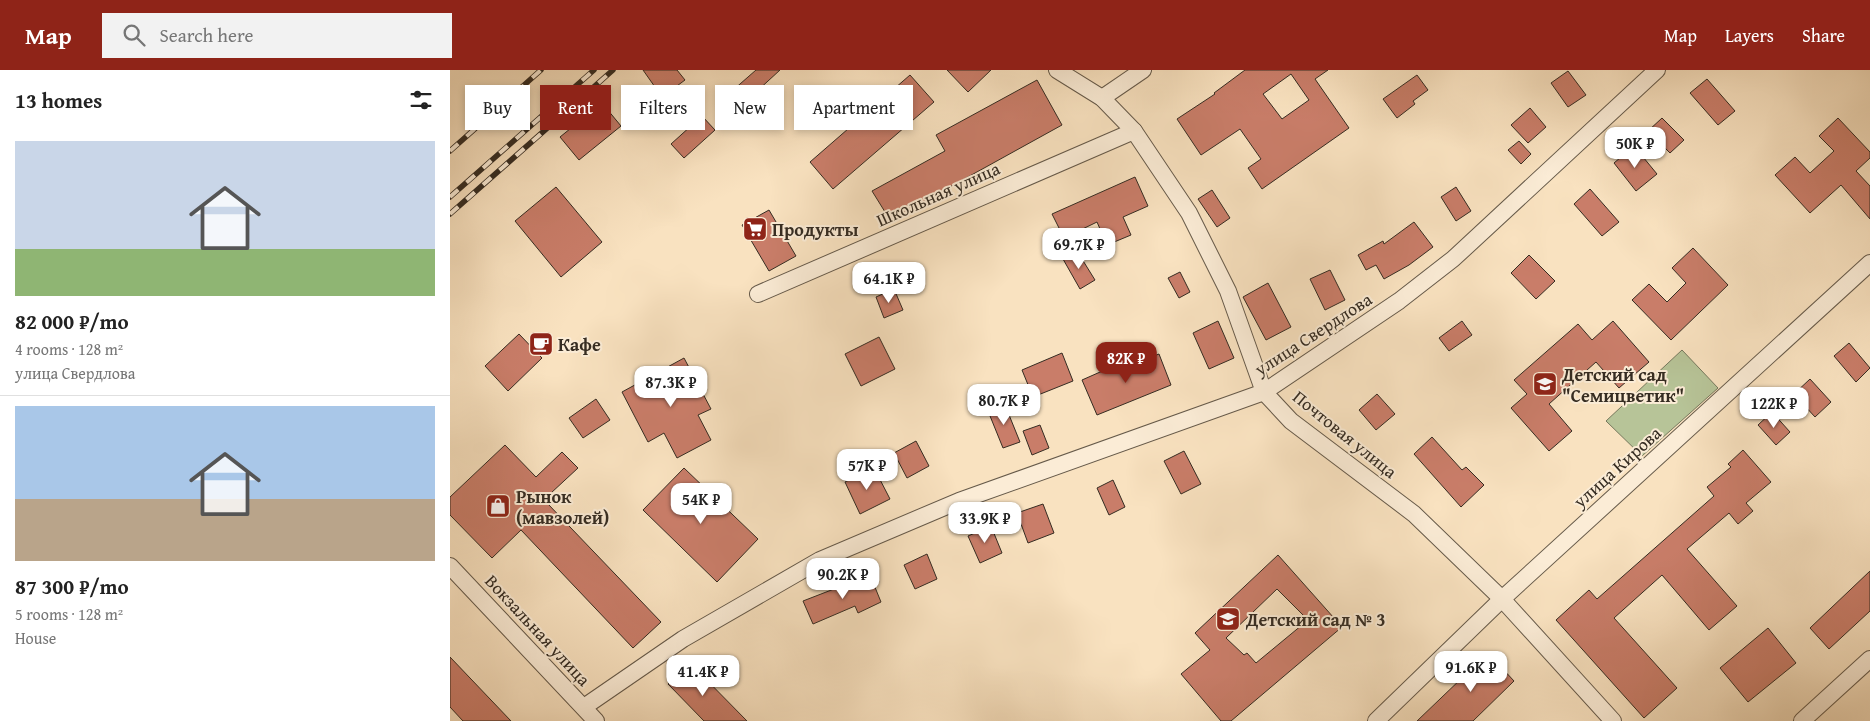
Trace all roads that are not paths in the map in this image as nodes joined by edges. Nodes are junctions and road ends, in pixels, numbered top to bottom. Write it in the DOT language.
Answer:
graph roads {
  1 [pos="1057,70"];
  2 [pos="1142,70"];
  3 [pos="1656,70"];
  4 [pos="1102,98"];
  5 [pos="1134,131"];
  6 [pos="1870,263"];
  7 [pos="758,294"];
  8 [pos="1264,392"];
  9 [pos="450,566"];
  10 [pos="1502,599"];
  11 [pos="1870,659"];
  12 [pos="584,708"];
  13 [pos="596,721"];
  14 [pos="1376,721"];
  15 [pos="1613,721"];
  16 [pos="1802,721"];
  1 -- 4 [label="street, Почтовая улица"];
  2 -- 4 [label="street"];
  3 -- 8 [label="street, улица Свердлова"];
  4 -- 5 [label="street, Почтовая улица"];
  5 -- 7 [label="street, Школьная улица"];
  5 -- 8 [label="street, Почтовая улица"];
  6 -- 10 [label="street, улица Кирова"];
  8 -- 10 [label="street, Почтовая улица"];
  8 -- 12 [label="street, улица Свердлова"];
  9 -- 12 [label="street, Вокзальная улица"];
  10 -- 14 [label="street, улица Кирова"];
  10 -- 15 [label="street, Почтовая улица"];
  11 -- 16 [label="street"];
  12 -- 13 [label="street, Вокзальная улица"];
}
